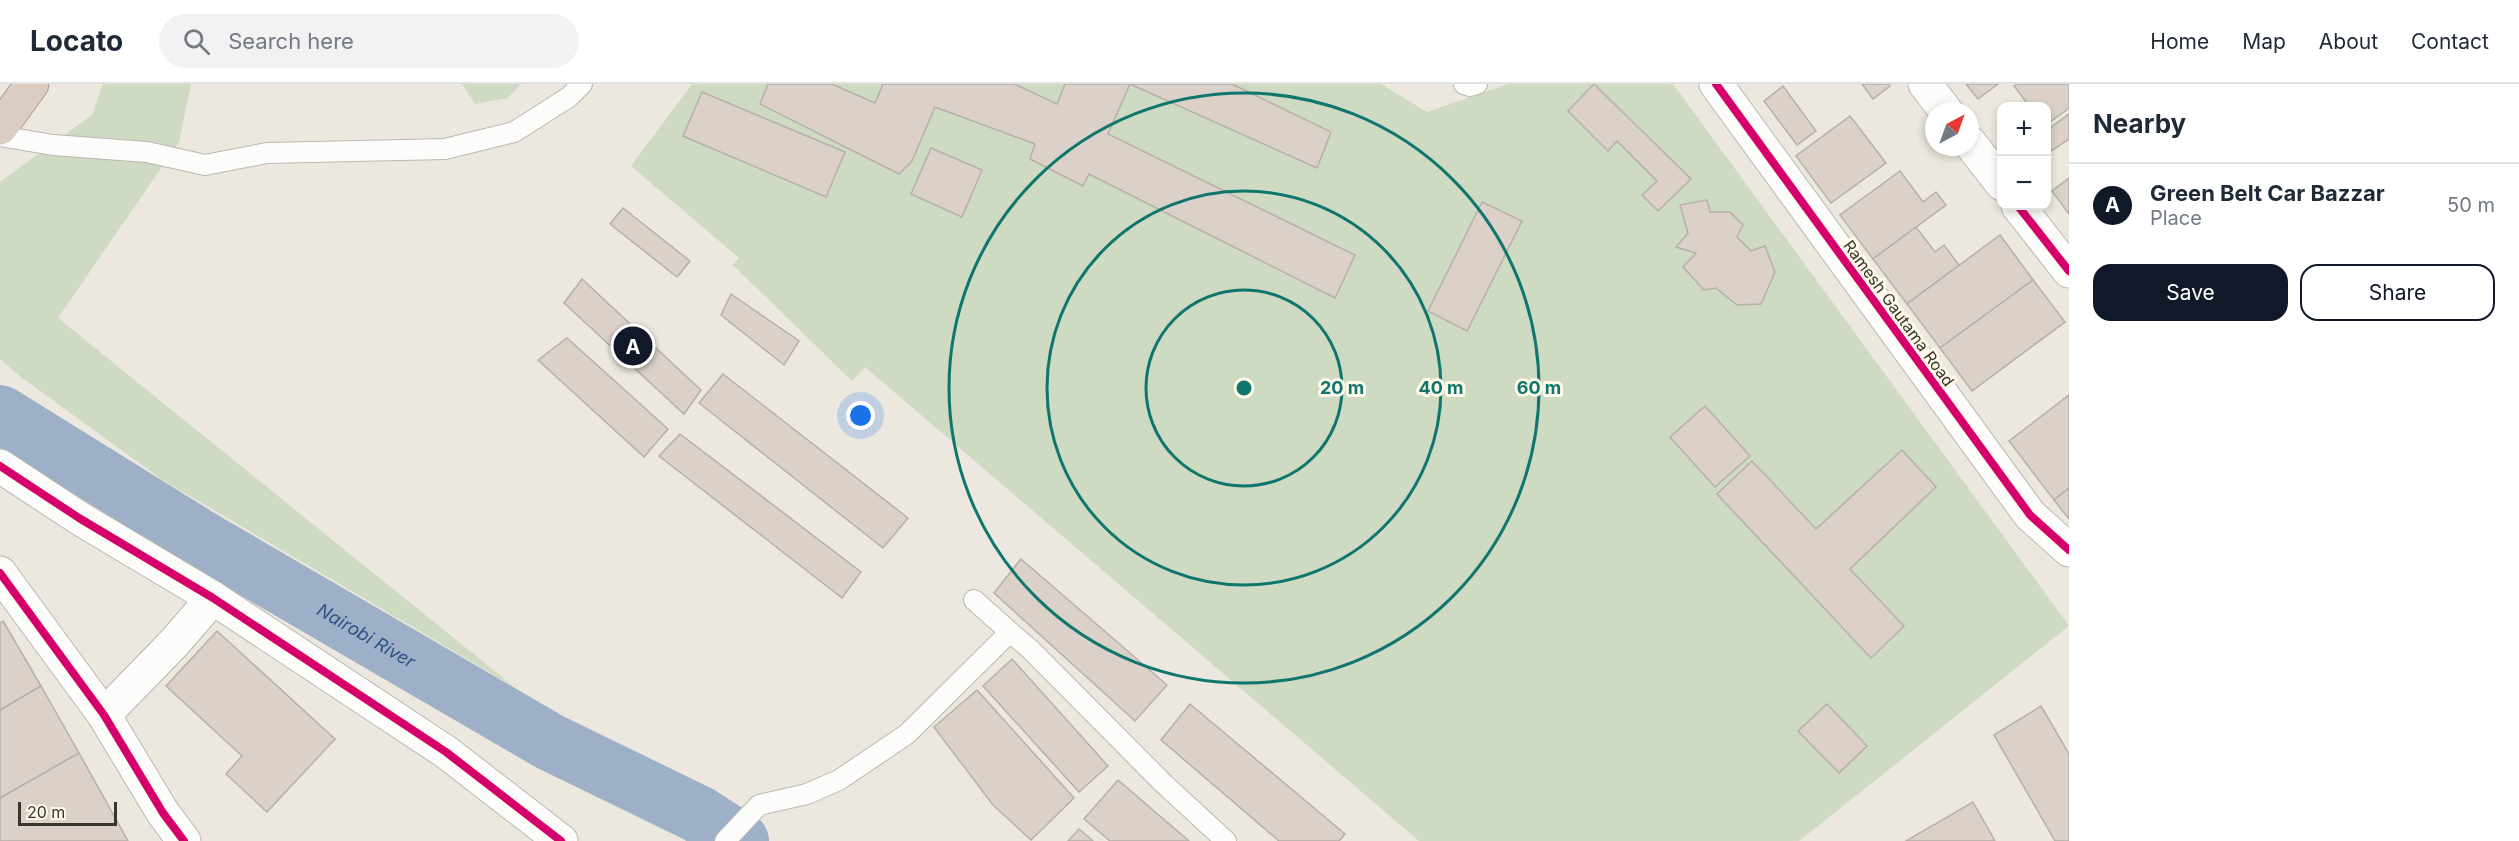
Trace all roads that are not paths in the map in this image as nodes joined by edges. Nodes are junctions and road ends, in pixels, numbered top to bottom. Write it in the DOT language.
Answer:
graph roads {
  1 [pos="32,84"];
  2 [pos="582,84"];
  3 [pos="1464,84"];
  4 [pos="1477,84"];
  5 [pos="1716,84"];
  6 [pos="1925,84"];
  7 [pos="1939,102"];
  8 [pos="0,128"];
  9 [pos="0,136"];
  10 [pos="1979,154"];
  11 [pos="1997,179"];
  12 [pos="2021,210"];
  13 [pos="2069,272"];
  14 [pos="0,466"];
  15 [pos="2069,550"];
  16 [pos="0,573"];
  17 [pos="213,597"];
  18 [pos="974,600"];
  19 [pos="1010,633"];
  20 [pos="104,715"];
  21 [pos="184,841"];
  22 [pos="561,841"];
  23 [pos="725,841"];
  24 [pos="1226,841"];
  1 -- 8 [label="highway"];
  2 -- 9 [label="lane"];
  3 -- 4 [label="lane"];
  5 -- 15 [label="street, Ramesh Gautama Road"];
  6 -- 7 [label="street"];
  10 -- 11 [label="street"];
  12 -- 13 [label="street"];
  14 -- 17 [label="street"];
  16 -- 20 [label="street"];
  17 -- 20 [label="street"];
  17 -- 22 [label="street"];
  18 -- 19 [label="lane"];
  19 -- 23 [label="lane"];
  19 -- 24 [label="lane"];
  20 -- 21 [label="street"];
}
